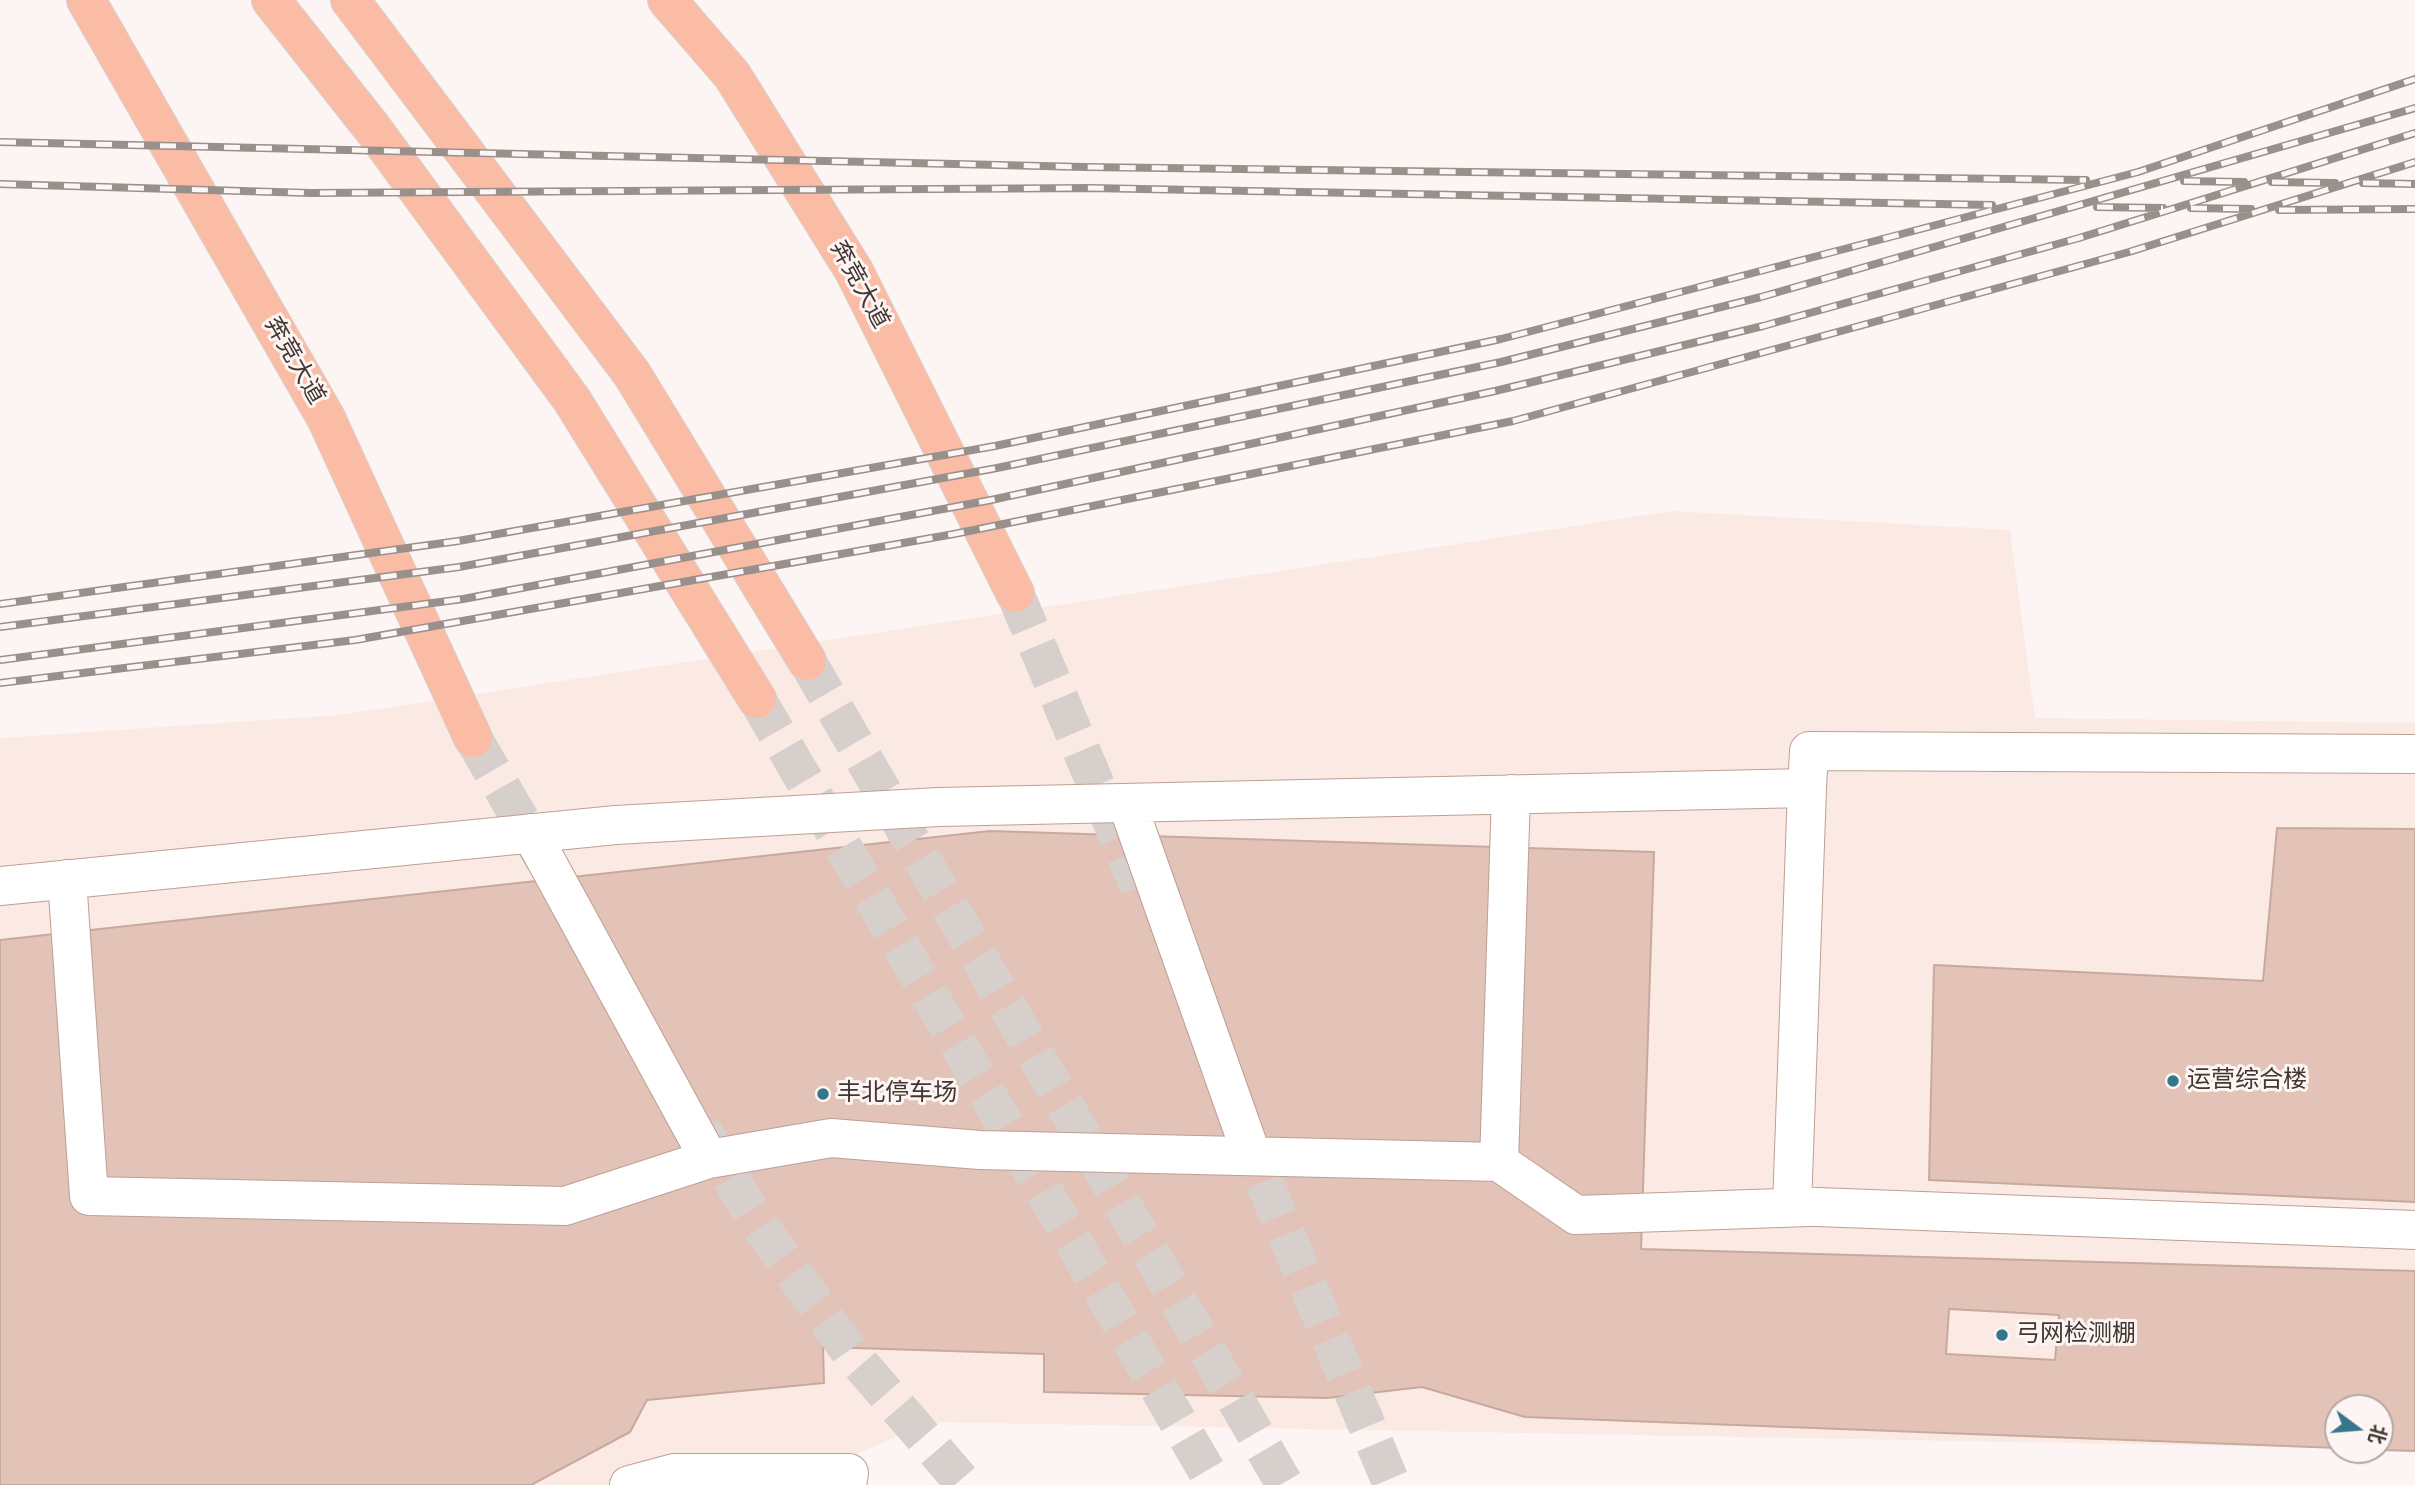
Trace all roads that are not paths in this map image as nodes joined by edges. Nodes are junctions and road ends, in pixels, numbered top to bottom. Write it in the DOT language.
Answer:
graph roads {
  1 [pos="86,0"];
  2 [pos="271,0"];
  3 [pos="350,0"];
  4 [pos="667,0"];
  5 [pos="1016,593"];
  6 [pos="807,660"];
  7 [pos="757,699"];
  8 [pos="473,738"];
  9 [pos="2415,754"];
  10 [pos="1807,788"];
  11 [pos="1511,794"];
  12 [pos="1127,803"];
  13 [pos="531,833"];
  14 [pos="67,879"];
  15 [pos="0,886"];
  16 [pos="1252,1156"];
  17 [pos="709,1159"];
  18 [pos="1499,1162"];
  19 [pos="1809,1207"];
  20 [pos="2415,1230"];
  21 [pos="848,1479"];
  22 [pos="629,1485"];
  1 -- 8 [label="main road, 奔竞大道"];
  2 -- 7 [label="main road"];
  3 -- 6 [label="main road"];
  4 -- 5 [label="main road, 奔竞大道"];
  9 -- 10 [label="street"];
  10 -- 11 [label="street"];
  10 -- 19 [label="street"];
  11 -- 12 [label="street"];
  11 -- 18 [label="street"];
  12 -- 13 [label="street"];
  12 -- 16 [label="street"];
  13 -- 14 [label="street"];
  13 -- 17 [label="street"];
  14 -- 15 [label="street"];
  14 -- 17 [label="street"];
  16 -- 17 [label="street"];
  16 -- 18 [label="street"];
  18 -- 19 [label="street"];
  19 -- 20 [label="street"];
  21 -- 22 [label="street"];
}
